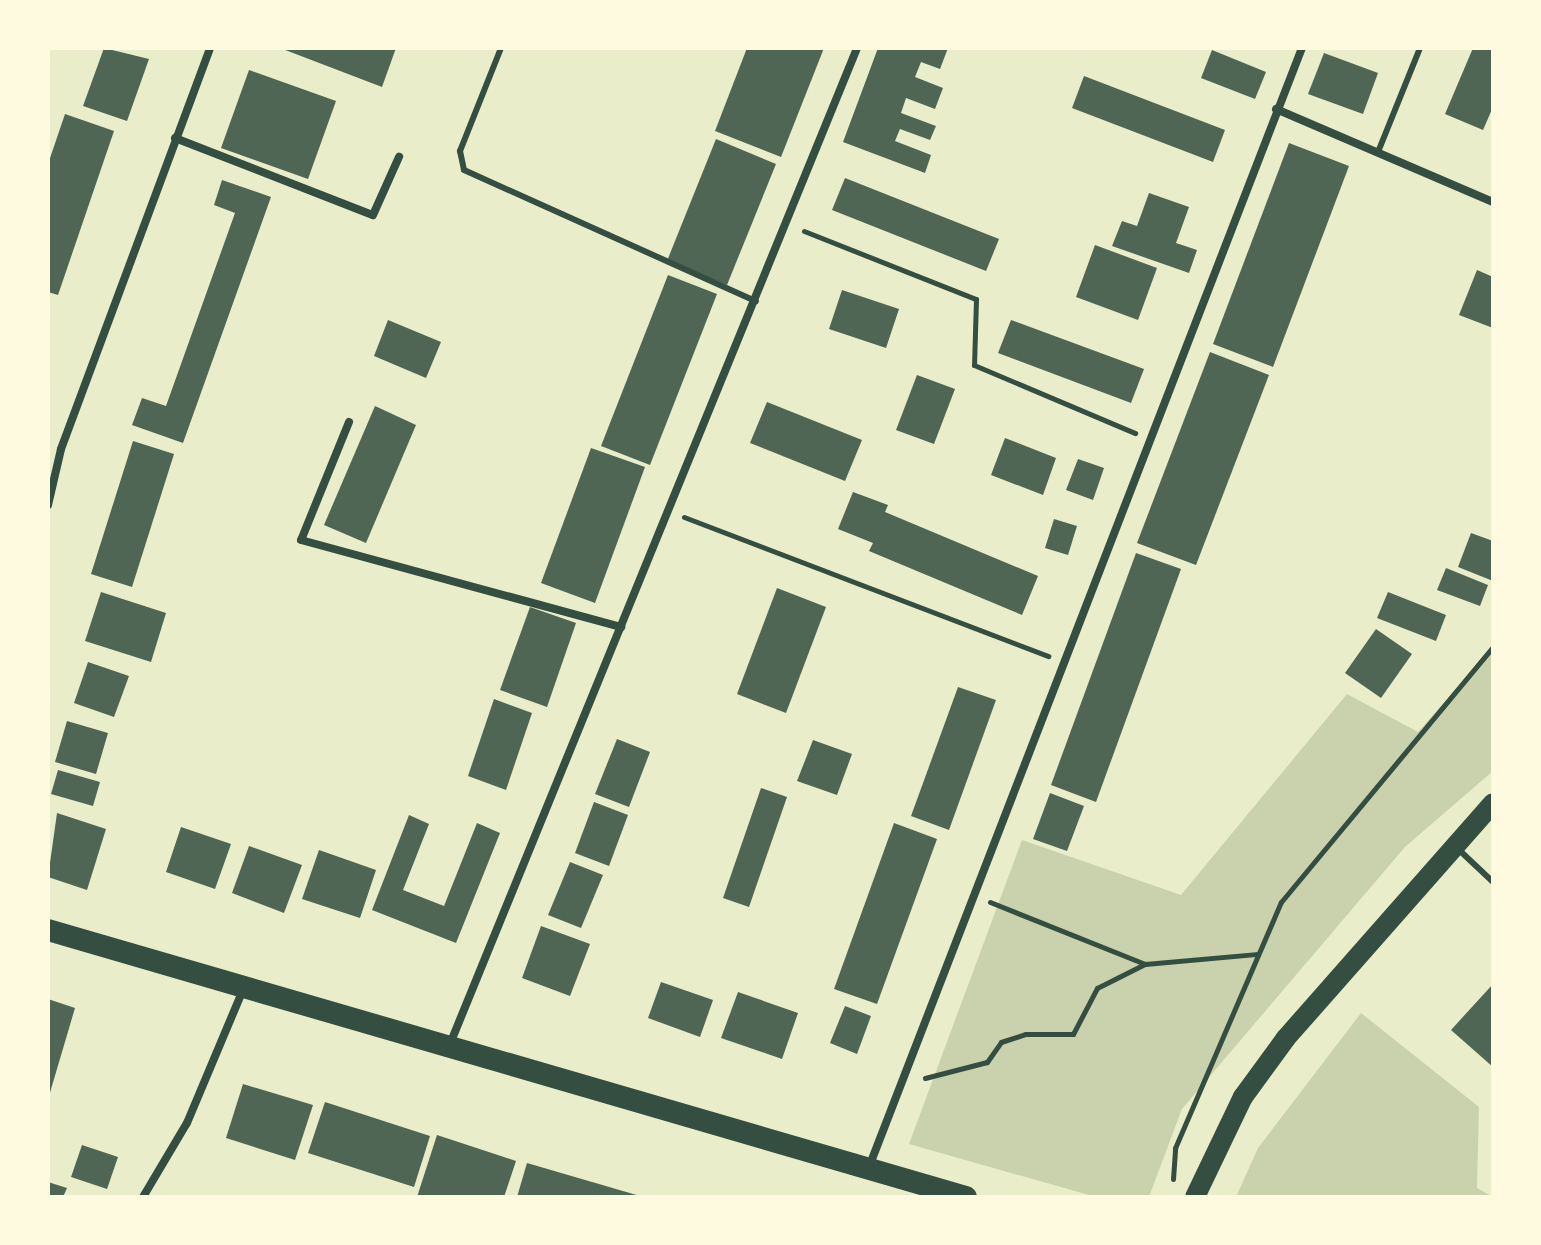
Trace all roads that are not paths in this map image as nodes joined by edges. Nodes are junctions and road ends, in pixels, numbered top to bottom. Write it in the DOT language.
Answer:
graph roads {
  1 [pos="210,48"];
  2 [pos="501,48"];
  3 [pos="857,48"];
  4 [pos="1302,48"];
  5 [pos="1420,48"];
  6 [pos="1276,109"];
  7 [pos="175,138"];
  8 [pos="1378,152"];
  9 [pos="399,157"];
  10 [pos="1493,202"];
  11 [pos="756,301"];
  12 [pos="349,422"];
  13 [pos="48,505"];
  14 [pos="621,627"];
  15 [pos="1493,803"];
  16 [pos="1455,846"];
  17 [pos="1493,882"];
  18 [pos="48,930"];
  19 [pos="244,989"];
  20 [pos="448,1049"];
  21 [pos="869,1168"];
  22 [pos="143,1197"];
  23 [pos="966,1197"];
  24 [pos="1195,1197"];
  1 -- 7 [label="street"];
  2 -- 11 [label="lane"];
  3 -- 11 [label="street"];
  4 -- 6 [label="street"];
  5 -- 8 [label="lane"];
  6 -- 8 [label="street"];
  6 -- 21 [label="street"];
  7 -- 9 [label="street"];
  7 -- 13 [label="street"];
  8 -- 10 [label="street"];
  11 -- 14 [label="street"];
  12 -- 14 [label="street"];
  14 -- 20 [label="street"];
  15 -- 16 [label="main road"];
  16 -- 17 [label="lane"];
  16 -- 24 [label="main road"];
  18 -- 19 [label="highway"];
  19 -- 20 [label="highway"];
  19 -- 22 [label="street"];
  20 -- 21 [label="highway"];
  21 -- 23 [label="highway"];
}
